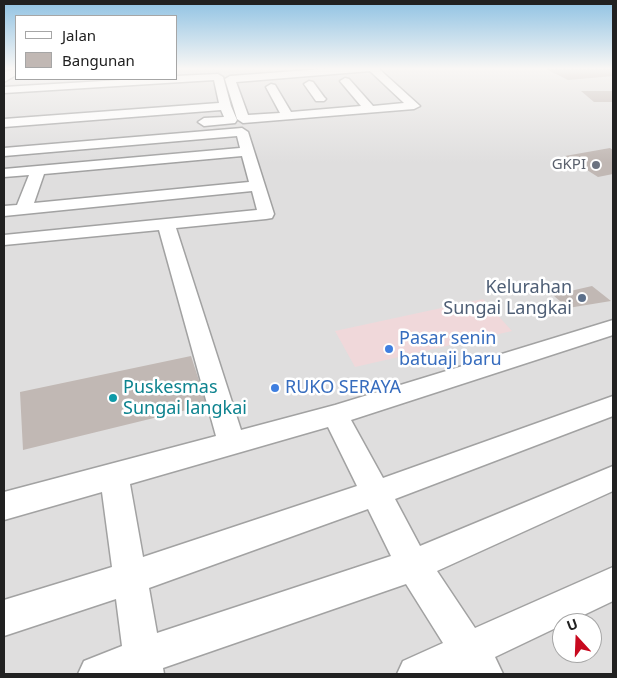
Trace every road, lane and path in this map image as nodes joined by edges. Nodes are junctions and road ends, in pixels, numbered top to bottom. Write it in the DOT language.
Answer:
graph roads {
  1 [pos="103,100"];
  2 [pos="111,100"];
  3 [pos="124,100"];
  4 [pos="226,100"];
  5 [pos="233,100"];
  6 [pos="314,100"];
  7 [pos="361,100"];
  8 [pos="407,100"];
  9 [pos="280,102"];
  10 [pos="225,106"];
  11 [pos="32,108"];
  12 [pos="370,109"];
  13 [pos="287,115"];
  14 [pos="27,121"];
  15 [pos="4,123"];
  16 [pos="193,123"];
  17 [pos="97,131"];
  18 [pos="246,151"];
  19 [pos="4,152"];
  20 [pos="195,156"];
  21 [pos="144,161"];
  22 [pos="91,165"];
  23 [pos="38,170"];
  24 [pos="4,173"];
  25 [pos="259,186"];
  26 [pos="202,192"];
  27 [pos="145,197"];
  28 [pos="87,203"];
  29 [pos="24,209"];
  30 [pos="4,212"];
  31 [pos="166,224"];
  32 [pos="4,240"];
  33 [pos="612,329"];
  34 [pos="613,406"];
  35 [pos="335,415"];
  36 [pos="232,443"];
  37 [pos="114,475"];
  38 [pos="613,478"];
  39 [pos="377,493"];
  40 [pos="4,506"];
  41 [pos="413,564"];
  42 [pos="129,578"];
  43 [pos="613,584"];
  44 [pos="4,618"];
  45 [pos="477,662"];
  46 [pos="143,666"];
  47 [pos="98,674"];
  48 [pos="416,674"];
  1 -- 14 [label="street"];
  2 -- 17 [label="street"];
  3 -- 10 [label="street"];
  4 -- 10 [label="street"];
  5 -- 13 [label="street"];
  6 -- 9 [label="street"];
  7 -- 12 [label="street"];
  8 -- 12 [label="street"];
  9 -- 13 [label="street"];
  10 -- 16 [label="street"];
  11 -- 14 [label="street"];
  12 -- 13 [label="street"];
  14 -- 15 [label="street"];
  18 -- 19 [label="street"];
  18 -- 20 [label="street"];
  18 -- 25 [label="street"];
  20 -- 21 [label="street"];
  20 -- 26 [label="street"];
  21 -- 22 [label="street"];
  21 -- 27 [label="street"];
  22 -- 23 [label="street"];
  22 -- 28 [label="street"];
  23 -- 24 [label="street"];
  23 -- 29 [label="street"];
  25 -- 26 [label="street"];
  25 -- 31 [label="street"];
  26 -- 27 [label="street"];
  27 -- 28 [label="street"];
  28 -- 29 [label="street"];
  29 -- 30 [label="street"];
  31 -- 32 [label="street"];
  31 -- 36 [label="street"];
  33 -- 35 [label="street"];
  34 -- 39 [label="street"];
  35 -- 36 [label="street"];
  35 -- 39 [label="street"];
  36 -- 37 [label="street"];
  37 -- 40 [label="street"];
  37 -- 42 [label="street"];
  38 -- 41 [label="street"];
  39 -- 41 [label="street"];
  39 -- 42 [label="street"];
  41 -- 45 [label="street"];
  41 -- 46 [label="street"];
  42 -- 44 [label="street"];
  42 -- 46 [label="street"];
  43 -- 45 [label="street"];
  45 -- 48 [label="street"];
  46 -- 47 [label="street"];
}
